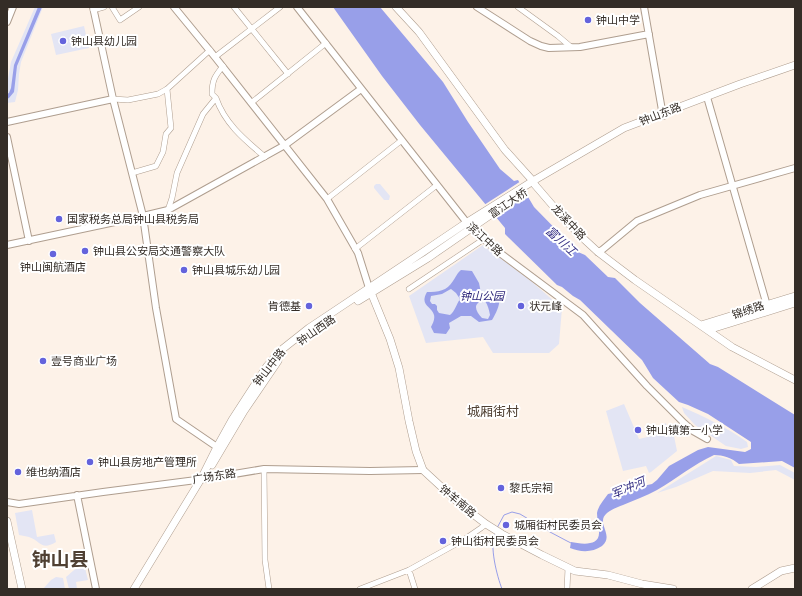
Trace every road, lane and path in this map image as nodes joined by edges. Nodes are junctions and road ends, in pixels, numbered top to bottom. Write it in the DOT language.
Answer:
graph roads {
  1 [pos="13,7"];
  2 [pos="104,7"];
  3 [pos="112,7"];
  4 [pos="138,7"];
  5 [pos="174,7"];
  6 [pos="234,7"];
  7 [pos="280,7"];
  8 [pos="297,7"];
  9 [pos="396,7"];
  10 [pos="401,7"];
  11 [pos="477,7"];
  12 [pos="518,7"];
  13 [pos="644,7"];
  14 [pos="93,8"];
  15 [pos="7,22"];
  16 [pos="251,29"];
  17 [pos="649,34"];
  18 [pos="326,44"];
  19 [pos="571,47"];
  20 [pos="210,50"];
  21 [pos="215,57"];
  22 [pos="795,65"];
  23 [pos="223,66"];
  24 [pos="795,69"];
  25 [pos="288,74"];
  26 [pos="167,89"];
  27 [pos="361,89"];
  28 [pos="216,98"];
  29 [pos="707,98"];
  30 [pos="113,99"];
  31 [pos="252,103"];
  32 [pos="663,115"];
  33 [pos="7,122"];
  34 [pos="7,137"];
  35 [pos="402,140"];
  36 [pos="285,146"];
  37 [pos="265,157"];
  38 [pos="795,168"];
  39 [pos="132,173"];
  40 [pos="536,182"];
  41 [pos="437,185"];
  42 [pos="732,185"];
  43 [pos="326,199"];
  44 [pos="168,210"];
  45 [pos="143,216"];
  46 [pos="469,226"];
  47 [pos="484,239"];
  48 [pos="29,241"];
  49 [pos="7,245"];
  50 [pos="356,249"];
  51 [pos="600,251"];
  52 [pos="409,289"];
  53 [pos="370,290"];
  54 [pos="795,296"];
  55 [pos="795,303"];
  56 [pos="767,308"];
  57 [pos="707,327"];
  58 [pos="795,376"];
  59 [pos="795,380"];
  60 [pos="707,438"];
  61 [pos="216,447"];
  62 [pos="264,469"];
  63 [pos="423,470"];
  64 [pos="202,479"];
  65 [pos="77,495"];
  66 [pos="7,502"];
  67 [pos="7,521"];
  68 [pos="486,524"];
  69 [pos="568,568"];
  70 [pos="795,568"];
  71 [pos="409,570"];
  72 [pos="22,589"];
  73 [pos="96,589"];
  74 [pos="134,589"];
  75 [pos="138,589"];
  76 [pos="269,589"];
  77 [pos="360,589"];
  78 [pos="415,589"];
  79 [pos="567,589"];
  80 [pos="673,589"];
  81 [pos="752,589"];
  1 -- 15 [label="street"];
  2 -- 14 [label="street"];
  3 -- 4 [label="street"];
  5 -- 20 [label="street"];
  6 -- 16 [label="street"];
  7 -- 16 [label="street"];
  8 -- 18 [label="street, 滨江中路"];
  9 -- 40 [label="main road, 龙溪中路"];
  10 -- 40 [label="main road, 龙溪中路"];
  11 -- 19 [label="street"];
  12 -- 19 [label="street"];
  13 -- 17 [label="street"];
  14 -- 30 [label="street"];
  16 -- 21 [label="street"];
  16 -- 25 [label="street"];
  17 -- 19 [label="street"];
  17 -- 32 [label="street"];
  18 -- 25 [label="street"];
  18 -- 27 [label="street, 滨江中路"];
  20 -- 21 [label="street"];
  20 -- 26 [label="street"];
  21 -- 23 [label="street"];
  22 -- 29 [label="main road, 钟山东路"];
  23 -- 28 [label="street"];
  23 -- 31 [label="street"];
  24 -- 29 [label="main road, 钟山东路"];
  25 -- 31 [label="street"];
  26 -- 30 [label="street"];
  26 -- 39 [label="street"];
  27 -- 35 [label="street, 滨江中路"];
  27 -- 36 [label="street"];
  28 -- 37 [label="street"];
  28 -- 44 [label="street"];
  29 -- 32 [label="main road, 钟山东路"];
  29 -- 42 [label="street"];
  30 -- 33 [label="street"];
  30 -- 39 [label="street"];
  31 -- 36 [label="street"];
  32 -- 40 [label="main road, 钟山东路"];
  34 -- 48 [label="street"];
  35 -- 41 [label="street, 滨江中路"];
  35 -- 43 [label="street"];
  36 -- 37 [label="street"];
  36 -- 43 [label="street"];
  37 -- 44 [label="street"];
  38 -- 42 [label="street"];
  39 -- 45 [label="street"];
  40 -- 46 [label="main road, 富江大桥"];
  40 -- 51 [label="main road, 龙溪中路"];
  41 -- 46 [label="street, 滨江中路"];
  41 -- 50 [label="street"];
  42 -- 51 [label="street"];
  42 -- 56 [label="street"];
  43 -- 50 [label="street"];
  44 -- 45 [label="street"];
  45 -- 48 [label="street"];
  45 -- 61 [label="street"];
  46 -- 47 [label="street, 滨江中路"];
  46 -- 53 [label="main road, 钟山西路"];
  47 -- 52 [label="street"];
  47 -- 60 [label="street, 滨江中路"];
  48 -- 49 [label="street"];
  50 -- 53 [label="street"];
  51 -- 57 [label="main road, 龙溪中路"];
  53 -- 61 [label="main road, 钟山中路"];
  53 -- 63 [label="main road, 钟羊南路"];
  53 -- 64 [label="main road, 钟山西路"];
  54 -- 56 [label="main road, 锦绣路"];
  55 -- 56 [label="main road, 锦绣路"];
  56 -- 57 [label="main road, 锦绣路"];
  57 -- 58 [label="main road, 龙溪中路"];
  57 -- 59 [label="main road, 龙溪中路"];
  61 -- 64 [label="main road, 钟山中路"];
  62 -- 63 [label="street, 广场东路"];
  62 -- 64 [label="street, 广场东路"];
  62 -- 76 [label="street"];
  63 -- 68 [label="main road, 钟羊南路"];
  64 -- 65 [label="street, 广场东路"];
  64 -- 74 [label="main road, 钟山中路"];
  64 -- 75 [label="main road, 钟山西路"];
  65 -- 66 [label="street, 广场东路"];
  65 -- 73 [label="street"];
  67 -- 72 [label="main road"];
  68 -- 69 [label="main road, 钟羊南路"];
  68 -- 71 [label="street"];
  69 -- 79 [label="street"];
  69 -- 80 [label="main road, 钟羊南路"];
  70 -- 81 [label="main road"];
  71 -- 77 [label="street"];
  71 -- 78 [label="street"];
}
